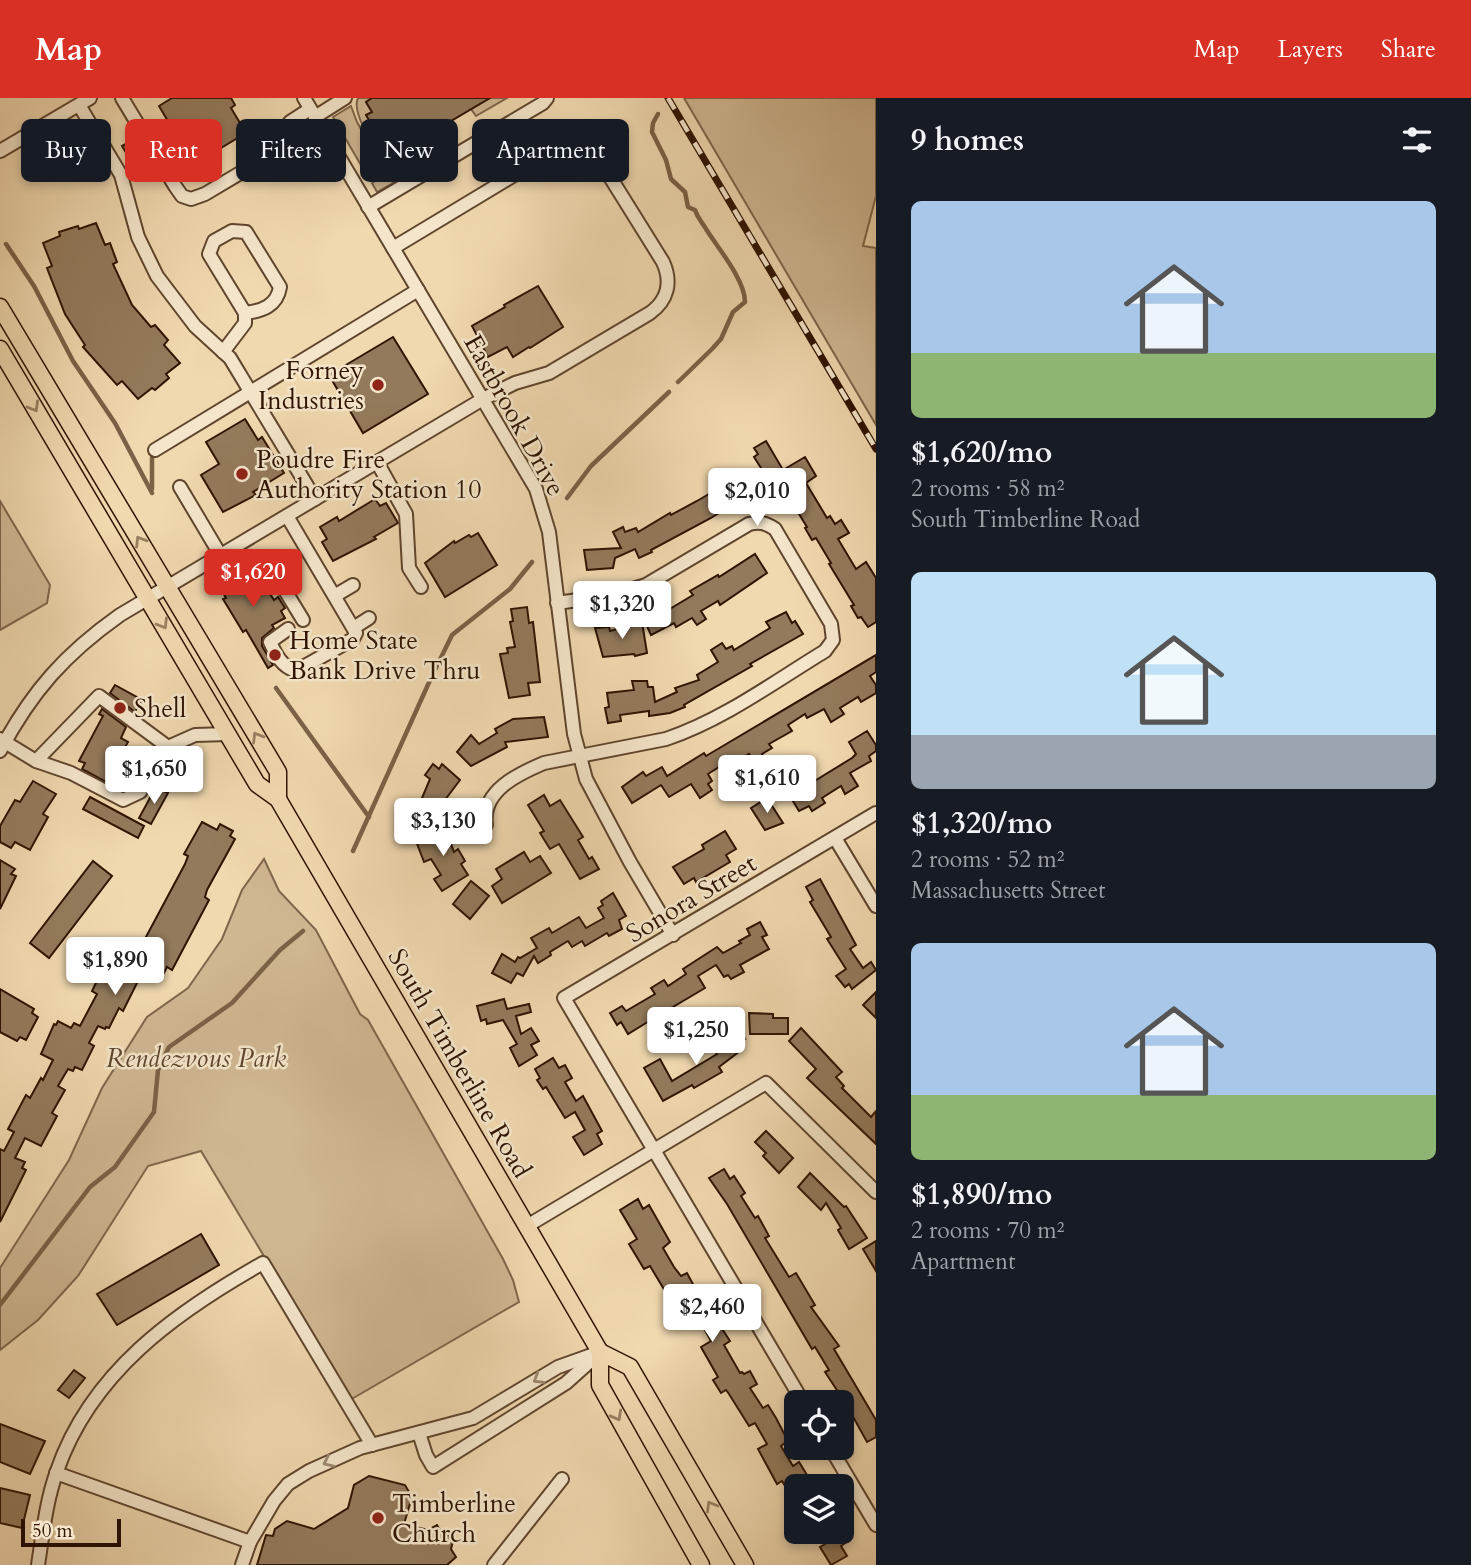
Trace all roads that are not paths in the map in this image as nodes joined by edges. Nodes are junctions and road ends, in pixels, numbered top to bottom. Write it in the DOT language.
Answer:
graph roads {
  1 [pos="122,98"];
  2 [pos="345,98"];
  3 [pos="547,98"];
  4 [pos="81,101"];
  5 [pos="310,105"];
  6 [pos="0,151"];
  7 [pos="368,206"];
  8 [pos="393,248"];
  9 [pos="418,290"];
  10 [pos="0,307"];
  11 [pos="245,313"];
  12 [pos="0,349"];
  13 [pos="223,352"];
  14 [pos="251,391"];
  15 [pos="483,399"];
  16 [pos="155,450"];
  17 [pos="377,462"];
  18 [pos="180,487"];
  19 [pos="315,499"];
  20 [pos="288,516"];
  21 [pos="221,555"];
  22 [pos="278,579"];
  23 [pos="353,585"];
  24 [pos="168,587"];
  25 [pos="421,587"];
  26 [pos="336,596"];
  27 [pos="147,599"];
  28 [pos="557,603"];
  29 [pos="369,618"];
  30 [pos="303,620"];
  31 [pos="355,627"];
  32 [pos="288,629"];
  33 [pos="228,734"];
  34 [pos="2,744"];
  35 [pos="168,747"];
  36 [pos="579,756"];
  37 [pos="36,761"];
  38 [pos="278,799"];
  39 [pos="876,813"];
  40 [pos="486,825"];
  41 [pos="835,838"];
  42 [pos="876,906"];
  43 [pos="673,935"];
  44 [pos="653,1150"];
  45 [pos="876,1192"];
  46 [pos="527,1226"];
  47 [pos="600,1352"];
  48 [pos="796,1390"];
  49 [pos="419,1433"];
  50 [pos="372,1445"];
  51 [pos="838,1460"];
  52 [pos="55,1473"];
  53 [pos="562,1479"];
  54 [pos="876,1525"];
  55 [pos="250,1542"];
  56 [pos="38,1565"];
  57 [pos="242,1565"];
  58 [pos="494,1565"];
  59 [pos="701,1565"];
  60 [pos="745,1565"];
  1 -- 5 [label="street"];
  2 -- 5 [label="street"];
  3 -- 7 [label="street"];
  4 -- 6 [label="street"];
  4 -- 13 [label="street"];
  5 -- 7 [label="street, Eastbrook Drive"];
  7 -- 8 [label="street, Eastbrook Drive"];
  8 -- 9 [label="street, Eastbrook Drive"];
  8 -- 15 [label="street"];
  9 -- 14 [label="street"];
  9 -- 15 [label="street, Eastbrook Drive"];
  24 -- 10 [label="main road, South Timberline Road, one-way"];
  11 -- 11 [label="street"];
  11 -- 13 [label="street"];
  12 -- 27 [label="main road, South Timberline Road, one-way"];
  13 -- 14 [label="street"];
  14 -- 16 [label="street"];
  14 -- 19 [label="street"];
  15 -- 17 [label="street"];
  15 -- 28 [label="street, Eastbrook Drive"];
  17 -- 19 [label="street"];
  17 -- 25 [label="street"];
  18 -- 21 [label="street"];
  19 -- 20 [label="street"];
  20 -- 21 [label="street"];
  20 -- 26 [label="street"];
  21 -- 24 [label="street"];
  22 -- 30 [label="street"];
  23 -- 26 [label="street"];
  24 -- 27 [label="street"];
  38 -- 24 [label="main road, South Timberline Road, one-way"];
  26 -- 31 [label="street"];
  27 -- 33 [label="main road, South Timberline Road, one-way"];
  27 -- 34 [label="street"];
  28 -- 36 [label="street, Eastbrook Drive"];
  28 -- 36 [label="street"];
  29 -- 31 [label="street"];
  31 -- 32 [label="street"];
  33 -- 35 [label="street"];
  33 -- 38 [label="main road, South Timberline Road"];
  34 -- 37 [label="street"];
  35 -- 37 [label="street"];
  35 -- 37 [label="street"];
  36 -- 40 [label="street"];
  36 -- 43 [label="street, Eastbrook Drive"];
  38 -- 46 [label="main road, South Timberline Road"];
  39 -- 41 [label="street, Sonora Street"];
  41 -- 42 [label="street"];
  41 -- 43 [label="street, Sonora Street"];
  43 -- 44 [label="street, Sonora Street"];
  44 -- 45 [label="street"];
  44 -- 46 [label="street"];
  44 -- 48 [label="street"];
  46 -- 47 [label="main road, South Timberline Road"];
  47 -- 49 [label="street, one-way"];
  47 -- 49 [label="street"];
  47 -- 59 [label="main road, South Timberline Road, one-way"];
  60 -- 47 [label="main road, one-way"];
  49 -- 50 [label="street"];
  50 -- 52 [label="street"];
  50 -- 55 [label="street, one-way"];
  51 -- 54 [label="street"];
  52 -- 55 [label="street"];
  52 -- 56 [label="street"];
  53 -- 58 [label="street"];
  55 -- 57 [label="street"];
}
